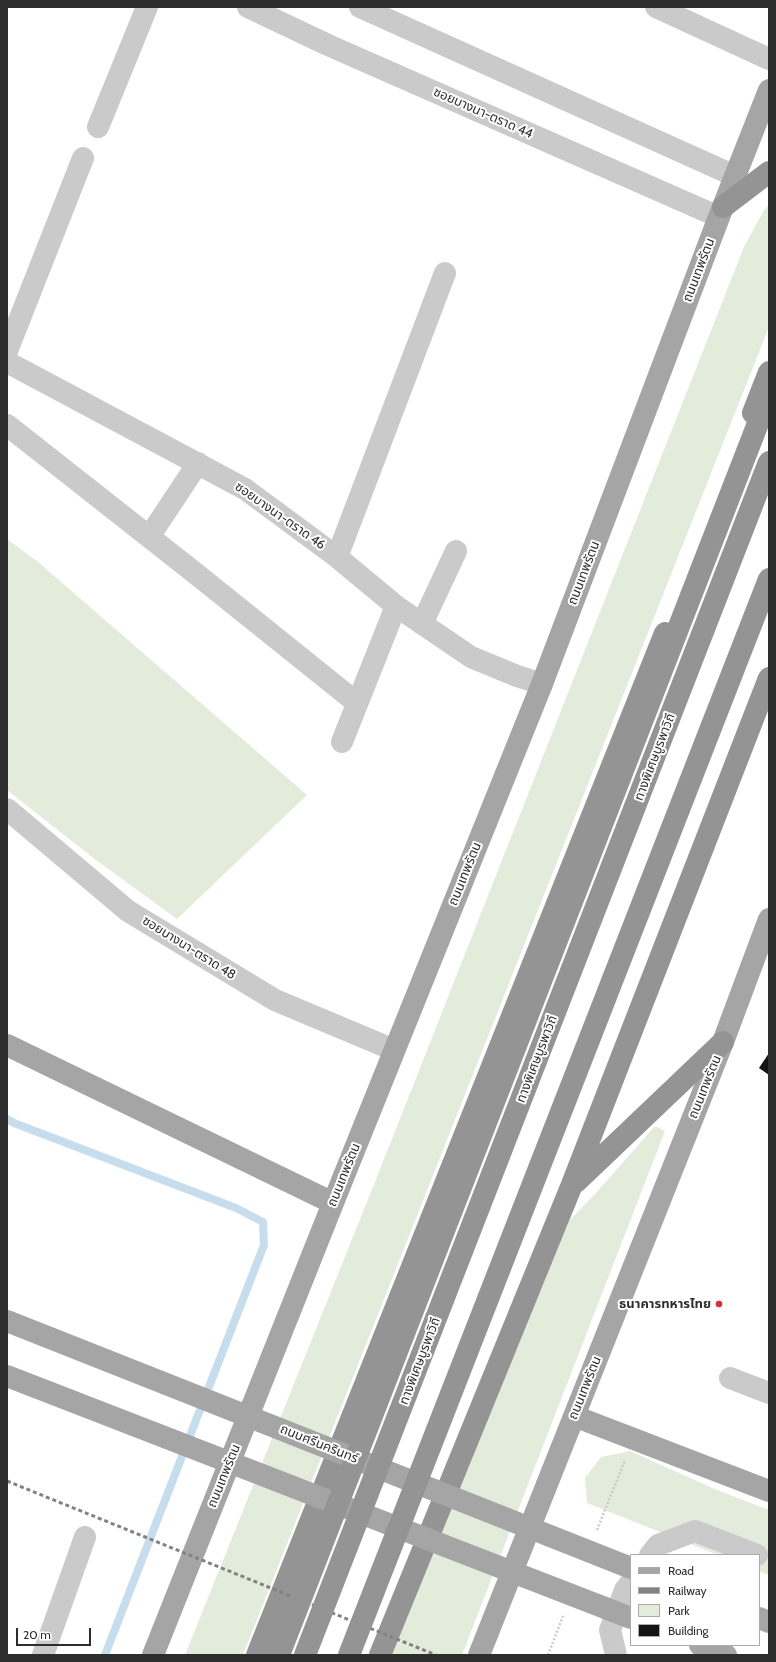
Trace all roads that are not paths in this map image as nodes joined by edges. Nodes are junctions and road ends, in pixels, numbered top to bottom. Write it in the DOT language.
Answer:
graph roads {
  1 [pos="147,7"];
  2 [pos="248,7"];
  3 [pos="360,7"];
  4 [pos="656,7"];
  5 [pos="769,59"];
  6 [pos="769,90"];
  7 [pos="98,127"];
  8 [pos="83,158"];
  9 [pos="769,172"];
  10 [pos="735,176"];
  11 [pos="721,212"];
  12 [pos="445,274"];
  13 [pos="7,351"];
  14 [pos="7,362"];
  15 [pos="769,372"];
  16 [pos="769,395"];
  17 [pos="7,425"];
  18 [pos="769,462"];
  19 [pos="198,464"];
  20 [pos="149,537"];
  21 [pos="456,551"];
  22 [pos="337,557"];
  23 [pos="769,579"];
  24 [pos="396,606"];
  25 [pos="422,624"];
  26 [pos="769,678"];
  27 [pos="542,684"];
  28 [pos="357,703"];
  29 [pos="342,742"];
  30 [pos="7,809"];
  31 [pos="769,919"];
  32 [pos="722,1042"];
  33 [pos="7,1045"];
  34 [pos="394,1050"];
  35 [pos="571,1187"];
  36 [pos="333,1203"];
  37 [pos="7,1321"];
  38 [pos="7,1376"];
  39 [pos="730,1378"];
  40 [pos="769,1393"];
  41 [pos="574,1416"];
  42 [pos="769,1491"];
  43 [pos="85,1537"];
  44 [pos="651,1554"];
  45 [pos="755,1554"];
  46 [pos="630,1568"];
  47 [pos="630,1583"];
  48 [pos="630,1618"];
  49 [pos="703,1646"];
  50 [pos="43,1655"];
  51 [pos="154,1655"];
  52 [pos="257,1655"];
  53 [pos="279,1655"];
  54 [pos="305,1655"];
  55 [pos="349,1655"];
  56 [pos="380,1655"];
  57 [pos="479,1655"];
  58 [pos="616,1655"];
  59 [pos="726,1655"];
  1 -- 7 [label="street"];
  2 -- 11 [label="street, ซอยบางนา-ตราด 44"];
  3 -- 10 [label="street"];
  4 -- 5 [label="street"];
  6 -- 10 [label="main road, ถนนเทพรัตน"];
  8 -- 13 [label="street"];
  9 -- 11 [label="highway"];
  10 -- 11 [label="main road, ถนนเทพรัตน"];
  11 -- 27 [label="main road, ถนนเทพรัตน"];
  12 -- 22 [label="street"];
  14 -- 19 [label="street, ซอยบางนา-ตราด 46"];
  15 -- 52 [label="highway"];
  16 -- 53 [label="highway, bridge"];
  17 -- 20 [label="street"];
  18 -- 54 [label="highway, ทางพิเศษบูรพาวิถี, bridge"];
  19 -- 20 [label="street"];
  19 -- 22 [label="street, ซอยบางนา-ตราด 46"];
  20 -- 28 [label="street"];
  21 -- 25 [label="street"];
  22 -- 24 [label="street, ซอยบางนา-ตราด 46"];
  23 -- 55 [label="highway, bridge"];
  24 -- 25 [label="street, ซอยบางนา-ตราด 46"];
  24 -- 28 [label="street"];
  25 -- 27 [label="street, ซอยบางนา-ตราด 46"];
  26 -- 35 [label="highway"];
  27 -- 34 [label="main road, ถนนเทพรัตน"];
  28 -- 29 [label="street"];
  30 -- 34 [label="street, ซอยบางนา-ตราด 48"];
  31 -- 32 [label="main road, ถนนเทพรัตน"];
  32 -- 35 [label="highway"];
  32 -- 41 [label="main road, ถนนเทพรัตน"];
  33 -- 36 [label="main road"];
  34 -- 36 [label="main road, ถนนเทพรัตน"];
  35 -- 56 [label="highway"];
  36 -- 51 [label="main road, ถนนเทพรัตน"];
  37 -- 46 [label="main road, ถนนศรีนครินทร์, bridge"];
  38 -- 48 [label="main road, bridge"];
  39 -- 40 [label="street"];
  41 -- 42 [label="main road"];
  41 -- 57 [label="main road, ถนนเทพรัตน"];
  43 -- 50 [label="street"];
  44 -- 45 [label="street"];
  47 -- 58 [label="street"];
  49 -- 59 [label="main road"];
}
